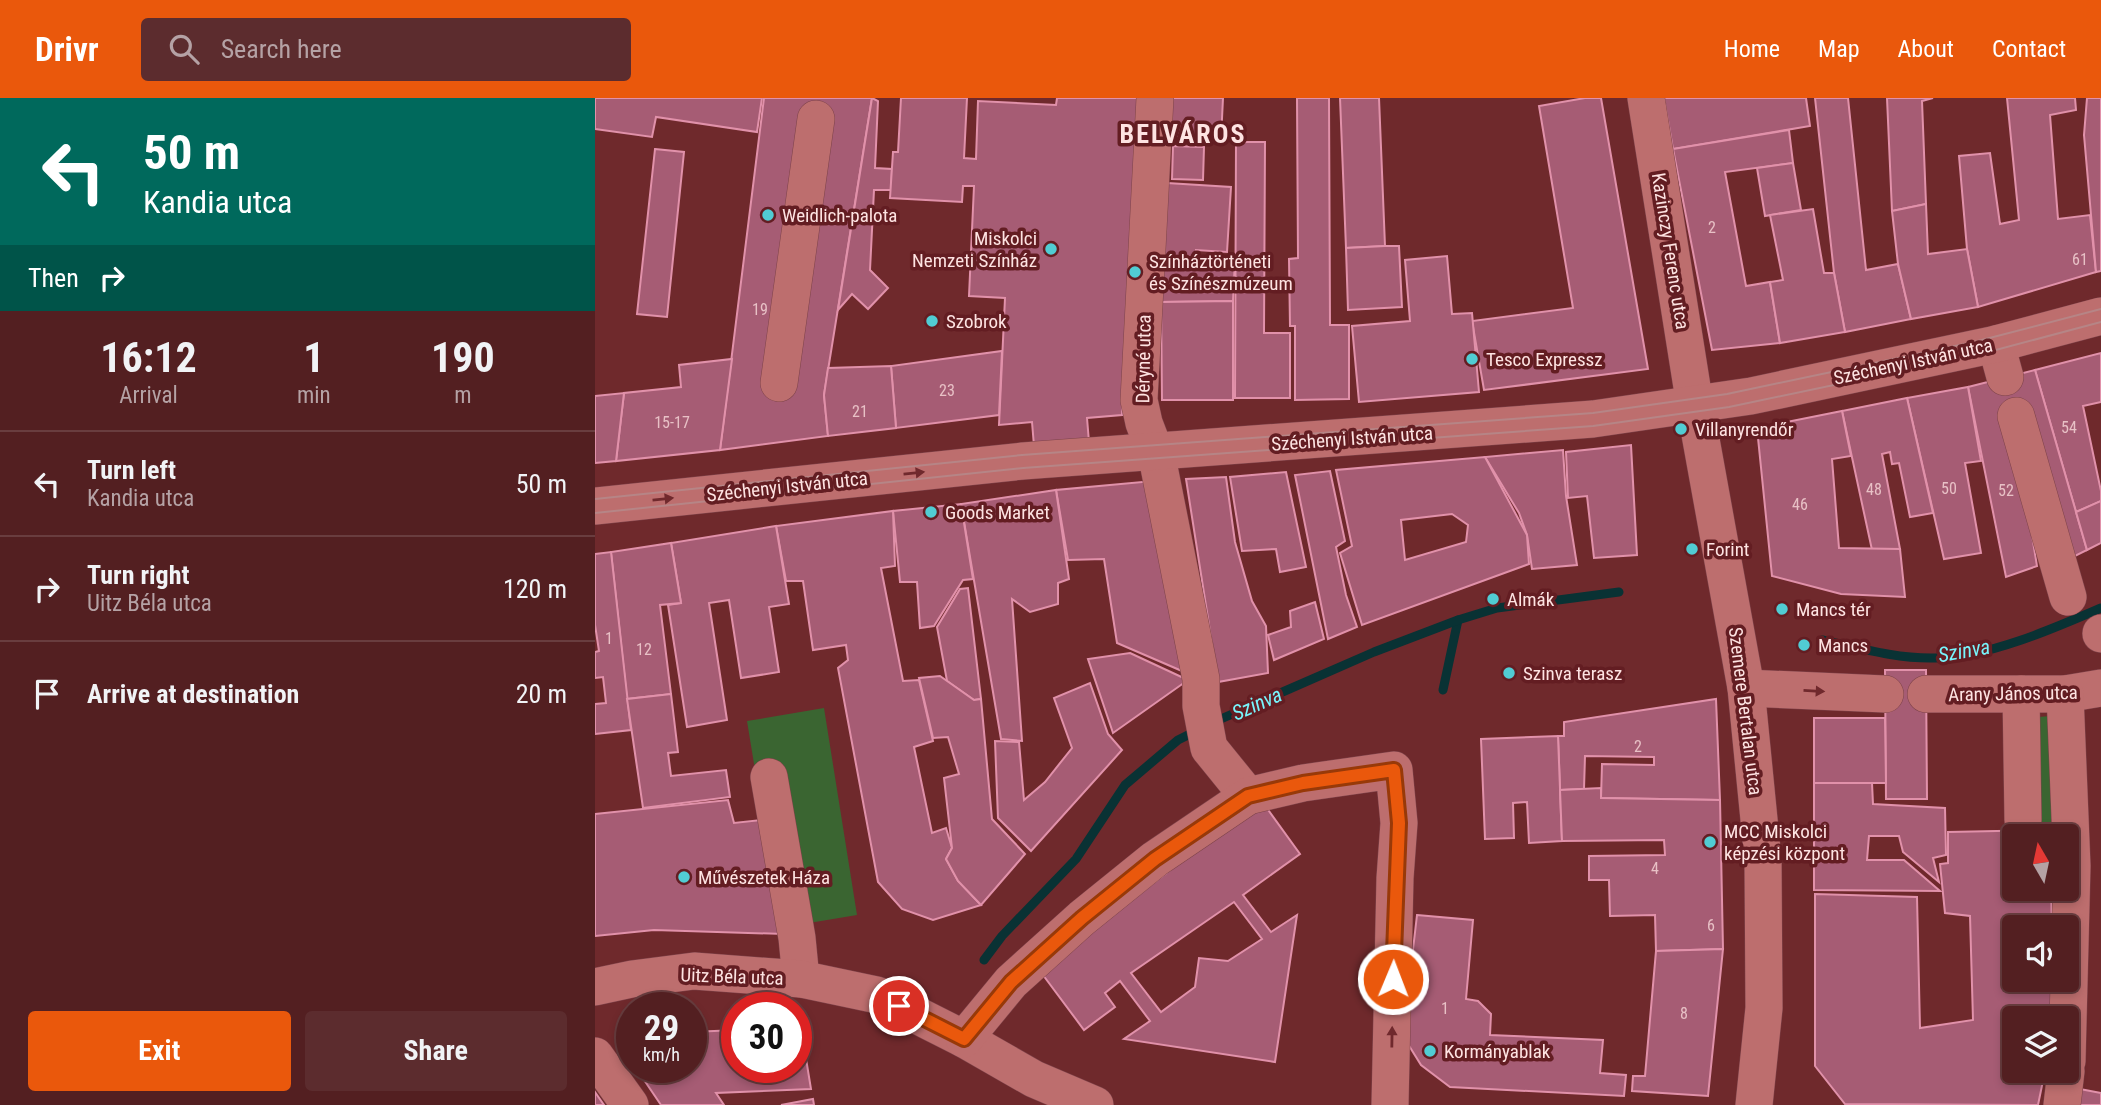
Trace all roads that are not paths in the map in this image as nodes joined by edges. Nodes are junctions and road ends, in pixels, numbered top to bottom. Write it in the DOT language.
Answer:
graph roads {
  1 [pos="1155,98"];
  2 [pos="1646,98"];
  3 [pos="816,119"];
  4 [pos="2101,316"];
  5 [pos="779,383"];
  6 [pos="1695,405"];
  7 [pos="2016,416"];
  8 [pos="1155,451"];
  9 [pos="595,506"];
  10 [pos="2068,597"];
  11 [pos="1746,688"];
  12 [pos="2101,688"];
  13 [pos="1885,694"];
  14 [pos="1926,694"];
  15 [pos="2021,694"];
  16 [pos="2065,694"];
  17 [pos="769,777"];
  18 [pos="1248,796"];
  19 [pos="2023,820"];
  20 [pos="801,979"];
  21 [pos="595,986"];
  22 [pos="2068,1006"];
  23 [pos="964,1039"];
  24 [pos="595,1056"];
  25 [pos="2065,1083"];
  26 [pos="630,1105"];
  27 [pos="1095,1105"];
  28 [pos="1390,1105"];
  29 [pos="1754,1105"];
  30 [pos="2062,1105"];
  1 -- 8 [label="street, Déryné utca"];
  2 -- 6 [label="street, Kazinczy Ferenc utca"];
  3 -- 5 [label="street"];
  4 -- 6 [label="street, Széchenyi István utca"];
  6 -- 8 [label="street, Széchenyi István utca"];
  6 -- 11 [label="street, Szemere Bertalan utca"];
  7 -- 10 [label="street"];
  9 -- 8 [label="street, Széchenyi István utca, one-way"];
  8 -- 18 [label="street, Déryné utca"];
  11 -- 13 [label="street, one-way"];
  11 -- 29 [label="street, Szemere Bertalan utca"];
  12 -- 16 [label="street, Arany János utca"];
  14 -- 15 [label="street, Arany János utca"];
  15 -- 16 [label="street, Arany János utca"];
  15 -- 19 [label="street"];
  16 -- 22 [label="street"];
  17 -- 20 [label="street"];
  18 -- 23 [label="street"];
  28 -- 18 [label="street, one-way"];
  20 -- 21 [label="street, Uitz Béla utca"];
  20 -- 23 [label="street, Uitz Béla utca"];
  23 -- 27 [label="street, Uitz Béla utca"];
  24 -- 26 [label="street"];
  25 -- 30 [label="street"];
}
